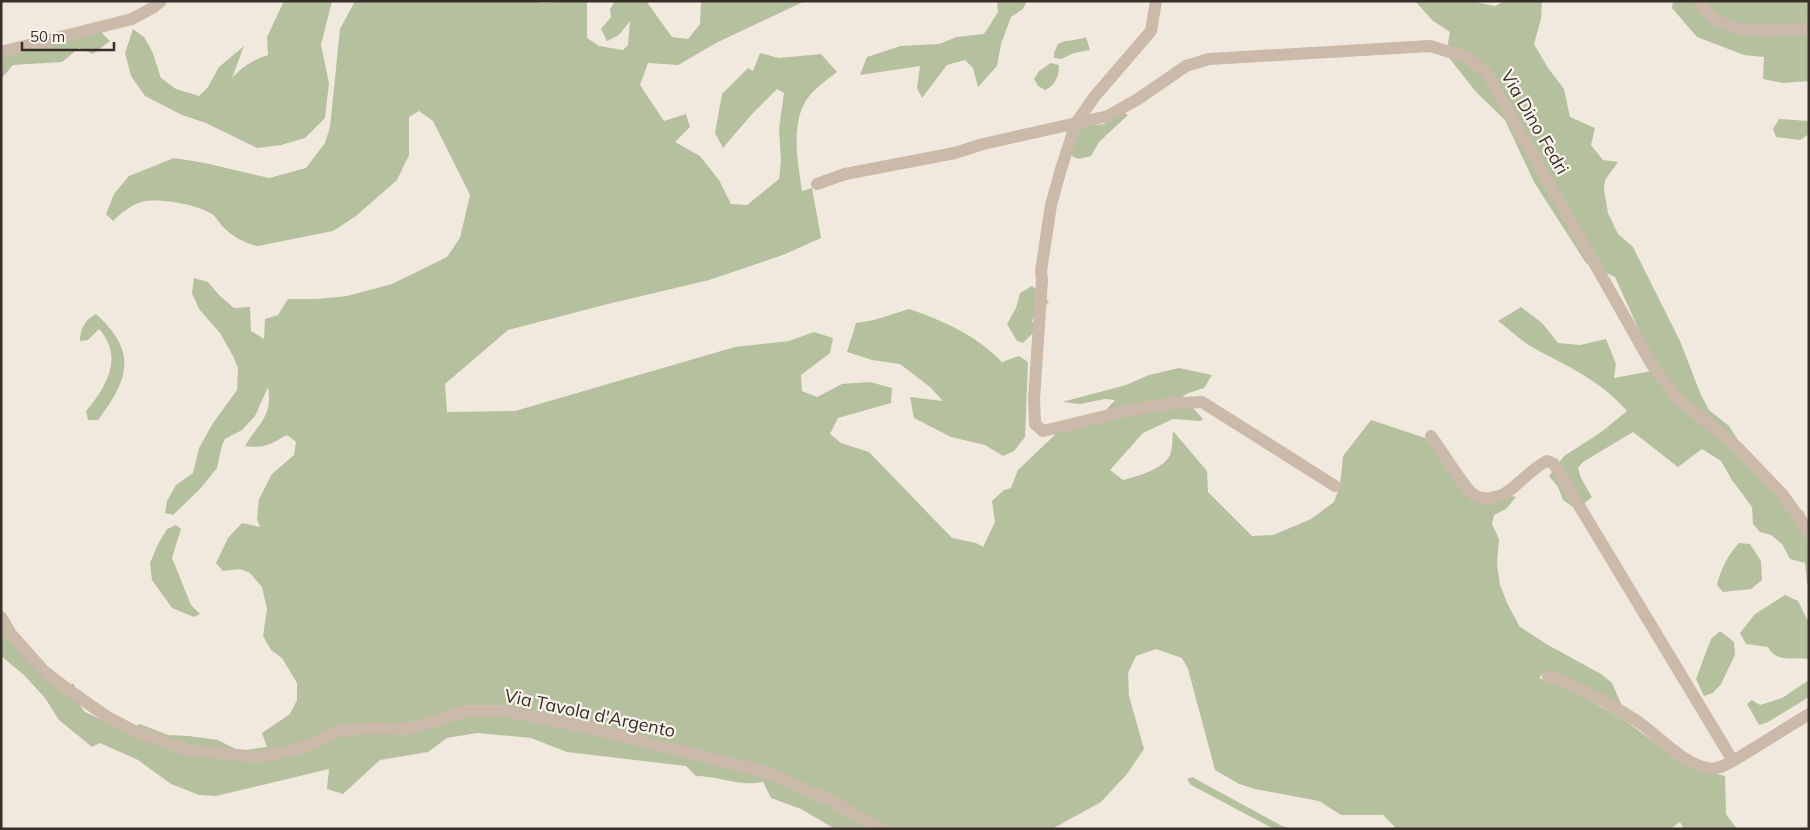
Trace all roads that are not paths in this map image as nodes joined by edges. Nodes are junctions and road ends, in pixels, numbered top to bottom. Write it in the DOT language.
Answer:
graph roads {
  1 [pos="160,1"];
  2 [pos="1156,1"];
  3 [pos="1700,1"];
  4 [pos="1809,28"];
  5 [pos="1,52"];
  6 [pos="1076,123"];
  7 [pos="817,184"];
  8 [pos="1431,436"];
  9 [pos="1335,486"];
  10 [pos="1809,532"];
  11 [pos="1,617"];
  12 [pos="1548,676"];
  13 [pos="1809,714"];
  14 [pos="1733,761"];
  15 [pos="882,829"];
  1 -- 5 [label="street"];
  2 -- 6 [label="street"];
  3 -- 4 [label="street"];
  6 -- 7 [label="street, Via Dino Fedri"];
  6 -- 9 [label="street"];
  6 -- 10 [label="street, Via Dino Fedri"];
  8 -- 14 [label="street"];
  11 -- 15 [label="street, Via Tavola d'Argento"];
  12 -- 14 [label="street"];
  13 -- 14 [label="street"];
}
